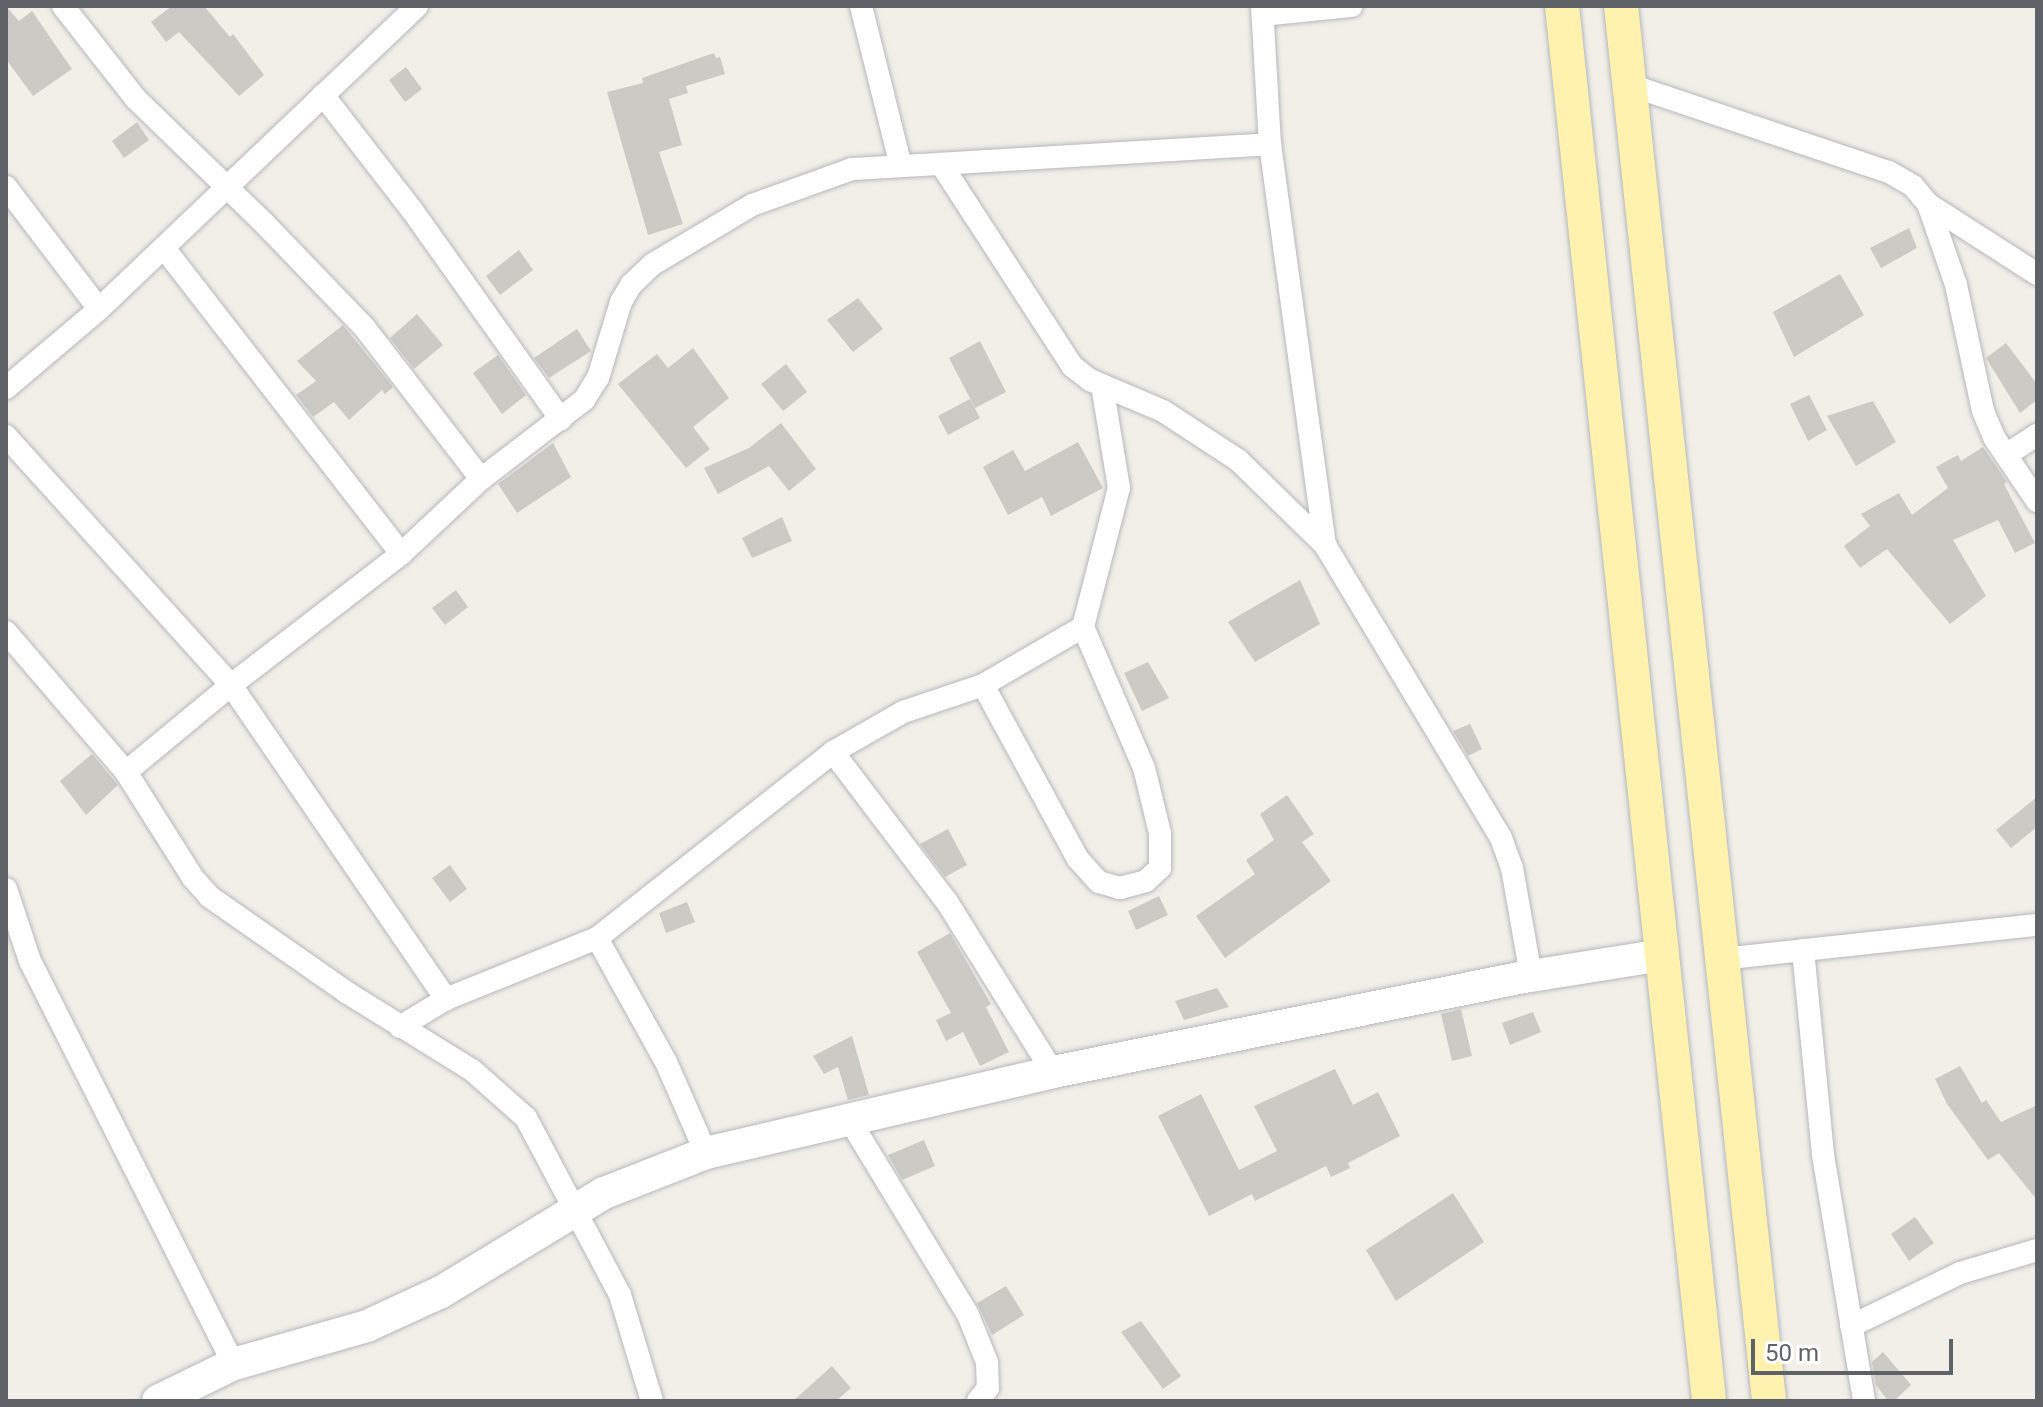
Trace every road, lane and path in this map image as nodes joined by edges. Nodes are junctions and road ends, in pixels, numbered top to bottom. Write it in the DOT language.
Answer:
graph roads {
  1 [pos="63,6"];
  2 [pos="417,6"];
  3 [pos="861,6"];
  4 [pos="1352,6"];
  5 [pos="1562,6"];
  6 [pos="1621,6"];
  7 [pos="1262,11"];
  8 [pos="1630,85"];
  9 [pos="323,95"];
  10 [pos="1270,144"];
  11 [pos="941,164"];
  12 [pos="901,166"];
  13 [pos="6,187"];
  14 [pos="227,190"];
  15 [pos="1928,204"];
  16 [pos="164,248"];
  17 [pos="2037,274"];
  18 [pos="99,309"];
  19 [pos="1102,385"];
  20 [pos="6,388"];
  21 [pos="561,420"];
  22 [pos="2037,435"];
  23 [pos="6,436"];
  24 [pos="2006,455"];
  25 [pos="481,479"];
  26 [pos="2037,501"];
  27 [pos="1325,545"];
  28 [pos="401,554"];
  29 [pos="1083,627"];
  30 [pos="6,632"];
  31 [pos="231,685"];
  32 [pos="983,685"];
  33 [pos="833,752"];
  34 [pos="126,772"];
  35 [pos="6,889"];
  36 [pos="2037,925"];
  37 [pos="597,938"];
  38 [pos="1803,950"];
  39 [pos="1662,955"];
  40 [pos="1722,959"];
  41 [pos="1531,976"];
  42 [pos="446,999"];
  43 [pos="400,1027"];
  44 [pos="1053,1072"];
  45 [pos="849,1119"];
  46 [pos="706,1153"];
  47 [pos="574,1209"];
  48 [pos="2037,1250"];
  49 [pos="1851,1326"];
  50 [pos="234,1364"];
  51 [pos="203,1390"];
  52 [pos="158,1401"];
  53 [pos="652,1401"];
  54 [pos="978,1401"];
  55 [pos="1709,1401"];
  56 [pos="1769,1401"];
  57 [pos="1864,1401"];
  1 -- 14 [label="street"];
  2 -- 9 [label="street"];
  3 -- 12 [label="street"];
  4 -- 7 [label="street"];
  5 -- 39 [label="main road"];
  6 -- 8 [label="main road"];
  7 -- 10 [label="street"];
  8 -- 15 [label="street"];
  8 -- 40 [label="main road"];
  9 -- 14 [label="street"];
  9 -- 21 [label="street"];
  10 -- 11 [label="street"];
  10 -- 27 [label="street"];
  11 -- 12 [label="street"];
  11 -- 19 [label="street"];
  12 -- 21 [label="street"];
  13 -- 18 [label="street"];
  14 -- 16 [label="street"];
  14 -- 25 [label="street"];
  15 -- 17 [label="street"];
  15 -- 24 [label="street"];
  16 -- 18 [label="street"];
  16 -- 28 [label="street"];
  18 -- 20 [label="street"];
  19 -- 27 [label="street"];
  19 -- 29 [label="street"];
  21 -- 25 [label="street"];
  22 -- 24 [label="street"];
  23 -- 31 [label="street"];
  24 -- 26 [label="street"];
  25 -- 28 [label="street"];
  27 -- 41 [label="street"];
  28 -- 31 [label="street"];
  29 -- 32 [label="street"];
  29 -- 32 [label="street"];
  30 -- 34 [label="street"];
  31 -- 34 [label="street"];
  31 -- 42 [label="street"];
  32 -- 33 [label="street"];
  33 -- 37 [label="street"];
  33 -- 44 [label="street"];
  34 -- 43 [label="street"];
  35 -- 50 [label="street"];
  36 -- 38 [label="street"];
  37 -- 42 [label="street"];
  37 -- 46 [label="street"];
  38 -- 40 [label="street"];
  38 -- 49 [label="street"];
  39 -- 41 [label="street"];
  39 -- 55 [label="main road"];
  40 -- 56 [label="main road"];
  41 -- 44 [label="street"];
  42 -- 43 [label="street"];
  43 -- 47 [label="street"];
  44 -- 45 [label="street"];
  45 -- 46 [label="street"];
  45 -- 54 [label="street"];
  46 -- 47 [label="street"];
  47 -- 50 [label="street"];
  47 -- 53 [label="street"];
  48 -- 49 [label="street"];
  49 -- 57 [label="street"];
  50 -- 51 [label="street"];
  51 -- 52 [label="street"];
}
